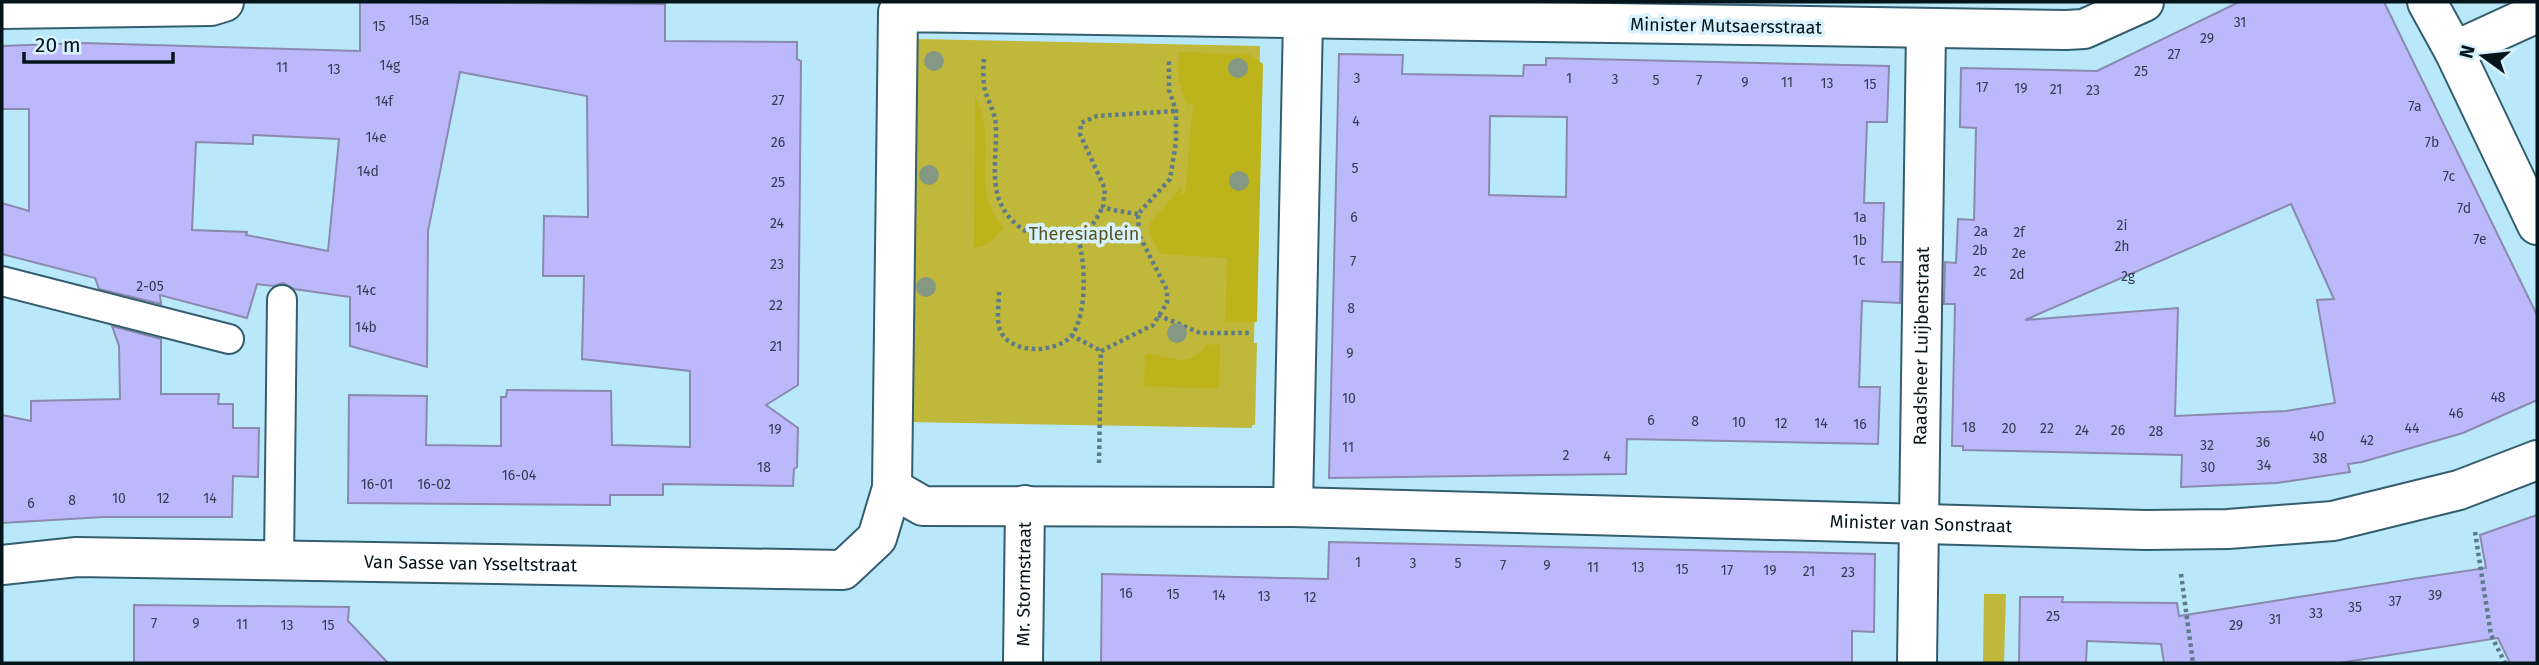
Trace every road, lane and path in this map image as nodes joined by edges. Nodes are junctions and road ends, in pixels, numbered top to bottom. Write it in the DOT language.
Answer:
graph roads {
  1 [pos="224,2"];
  2 [pos="2144,2"];
  3 [pos="2427,2"];
  4 [pos="893,7"];
  5 [pos="2,9"];
  6 [pos="2537,13"];
  7 [pos="986,14"];
  8 [pos="1170,17"];
  9 [pos="1303,19"];
  10 [pos="1926,29"];
  11 [pos="2454,51"];
  12 [pos="1176,111"];
  13 [pos="1103,206"];
  14 [pos="1138,214"];
  15 [pos="2537,225"];
  16 [pos="1078,239"];
  17 [pos="2,281"];
  18 [pos="999,292"];
  19 [pos="282,300"];
  20 [pos="1158,315"];
  21 [pos="1297,333"];
  22 [pos="1071,335"];
  23 [pos="229,339"];
  24 [pos="1101,351"];
  25 [pos="2537,460"];
  26 [pos="2467,486"];
  27 [pos="892,488"];
  28 [pos="1025,505"];
  29 [pos="1098,506"];
  30 [pos="1293,507"];
  31 [pos="1918,523"];
  32 [pos="2175,529"];
  33 [pos="279,561"];
  34 [pos="2,565"];
  35 [pos="1023,663"];
  36 [pos="1917,663"];
  37 [pos="2193,663"];
  38 [pos="2505,663"];
  1 -- 5 [label="street"];
  2 -- 10 [label="street, Minister Mutsaersstraat"];
  3 -- 11 [label="street"];
  4 -- 7 [label="street"];
  4 -- 27 [label="street"];
  6 -- 11 [label="street"];
  7 -- 8 [label="street"];
  7 -- 16 [label="path"];
  8 -- 9 [label="street"];
  8 -- 12 [label="path"];
  9 -- 10 [label="street, Minister Mutsaersstraat"];
  9 -- 21 [label="street"];
  10 -- 31 [label="street, Raadsheer Luijbenstraat"];
  11 -- 15 [label="street"];
  12 -- 13 [label="path"];
  12 -- 14 [label="path"];
  13 -- 14 [label="path"];
  13 -- 16 [label="path"];
  14 -- 20 [label="path"];
  16 -- 22 [label="path"];
  17 -- 23 [label="lane"];
  18 -- 22 [label="path"];
  19 -- 33 [label="lane"];
  20 -- 21 [label="path"];
  20 -- 24 [label="path"];
  21 -- 30 [label="street"];
  22 -- 24 [label="path"];
  24 -- 29 [label="path"];
  25 -- 26 [label="street, Minister van Sonstraat"];
  26 -- 32 [label="street, Minister van Sonstraat"];
  26 -- 38 [label="path"];
  27 -- 28 [label="street"];
  27 -- 33 [label="street, Van Sasse van Ysseltstraat"];
  28 -- 29 [label="street"];
  28 -- 35 [label="street, Mr. Stormstraat"];
  29 -- 30 [label="street"];
  30 -- 31 [label="street, Minister van Sonstraat"];
  31 -- 32 [label="street, Minister van Sonstraat"];
  31 -- 36 [label="street, Raadsheer Luijbenstraat"];
  32 -- 37 [label="path"];
  33 -- 34 [label="street, Van Sasse van Ysseltstraat"];
}
